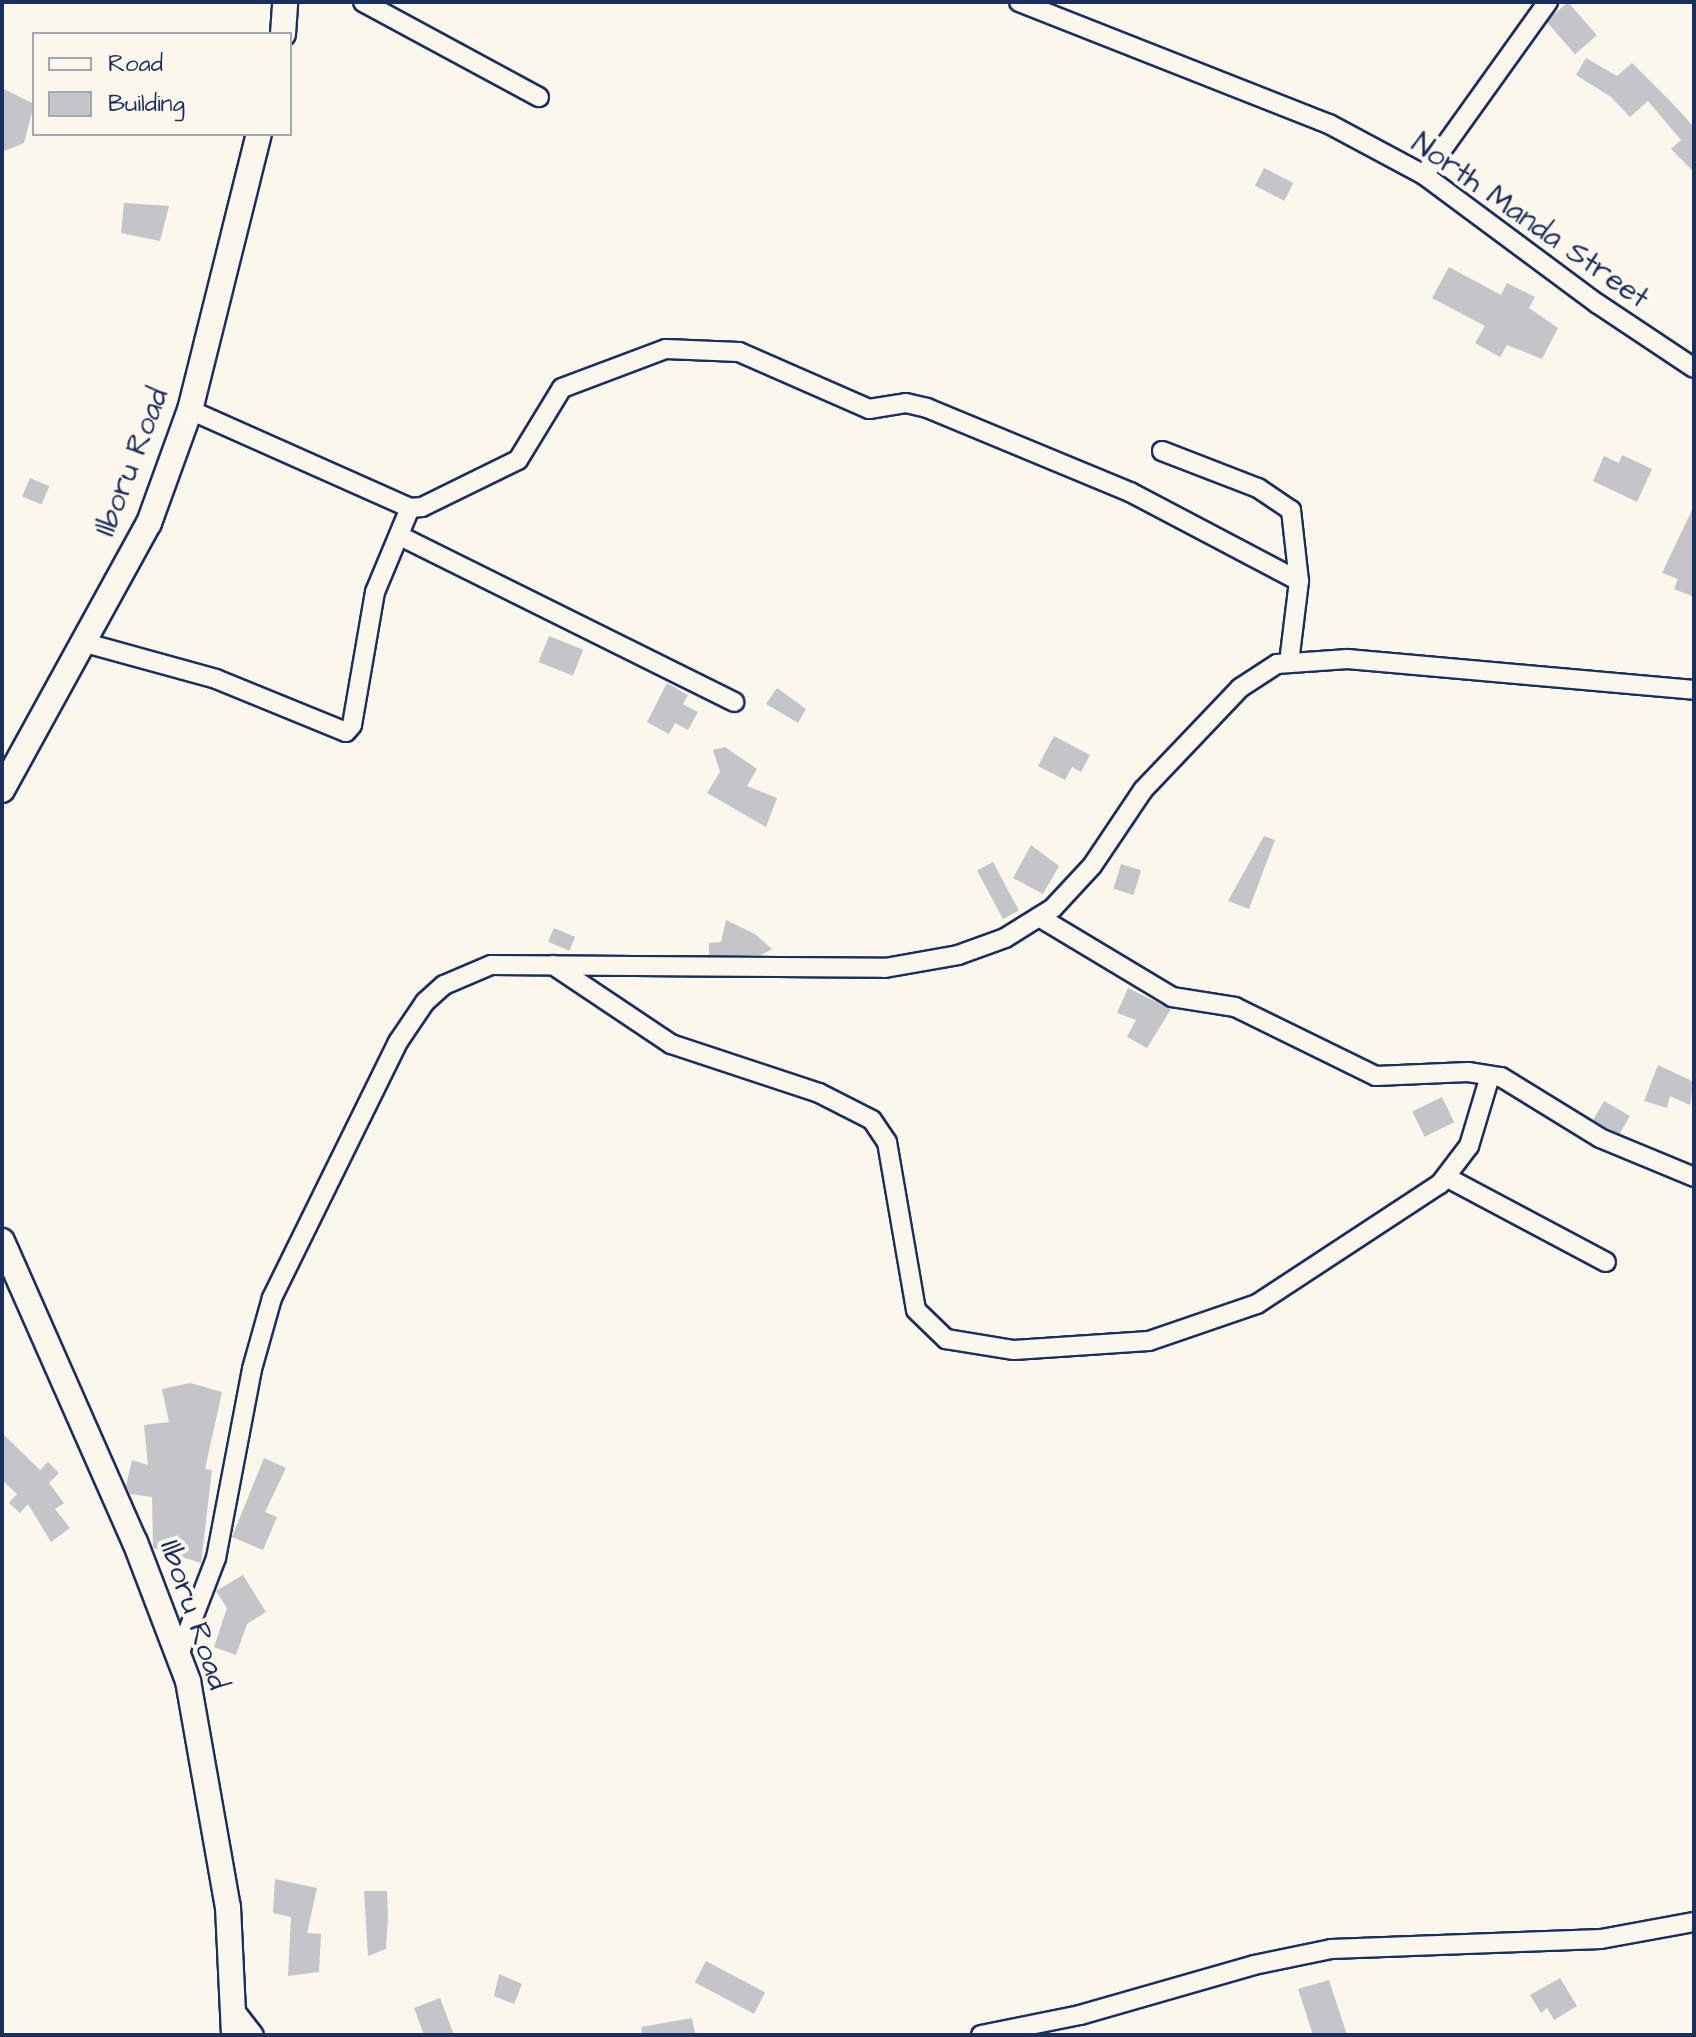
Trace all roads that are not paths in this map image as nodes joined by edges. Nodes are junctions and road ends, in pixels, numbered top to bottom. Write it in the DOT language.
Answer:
graph roads {
  1 [pos="285,2"];
  2 [pos="363,2"];
  3 [pos="1019,2"];
  4 [pos="1548,2"];
  5 [pos="283,32"];
  6 [pos="539,97"];
  7 [pos="258,136"];
  8 [pos="1424,175"];
  9 [pos="1694,368"];
  10 [pos="190,410"];
  11 [pos="1162,451"];
  12 [pos="410,508"];
  13 [pos="402,537"];
  14 [pos="1299,581"];
  15 [pos="82,642"];
  16 [pos="1289,662"];
  17 [pos="1694,690"];
  18 [pos="734,702"];
  19 [pos="2,790"];
  20 [pos="1039,917"];
  21 [pos="553,965"];
  22 [pos="1490,1076"];
  23 [pos="1446,1177"];
  24 [pos="1694,1177"];
  25 [pos="2,1241"];
  26 [pos="1606,1262"];
  27 [pos="178,1657"];
  28 [pos="1694,1922"];
  29 [pos="235,2024"];
  30 [pos="254,2035"];
  31 [pos="981,2035"];
  1 -- 5 [label="street"];
  2 -- 6 [label="street"];
  3 -- 8 [label="street, North Manda Street"];
  4 -- 8 [label="street"];
  7 -- 10 [label="street, Ilboru Road"];
  8 -- 9 [label="street, North Manda Street"];
  10 -- 12 [label="street"];
  10 -- 15 [label="street, Ilboru Road"];
  11 -- 14 [label="street"];
  12 -- 13 [label="street"];
  12 -- 14 [label="street"];
  13 -- 15 [label="street"];
  13 -- 18 [label="street"];
  14 -- 16 [label="street"];
  15 -- 19 [label="street, Ilboru Road"];
  16 -- 17 [label="street"];
  16 -- 20 [label="street"];
  20 -- 21 [label="street"];
  20 -- 22 [label="street"];
  21 -- 23 [label="street"];
  21 -- 27 [label="street"];
  22 -- 23 [label="street"];
  22 -- 24 [label="street"];
  23 -- 26 [label="street"];
  25 -- 27 [label="street, Ilboru Road"];
  27 -- 29 [label="street, Ilboru Road"];
  28 -- 31 [label="street"];
  29 -- 30 [label="street"];
}
